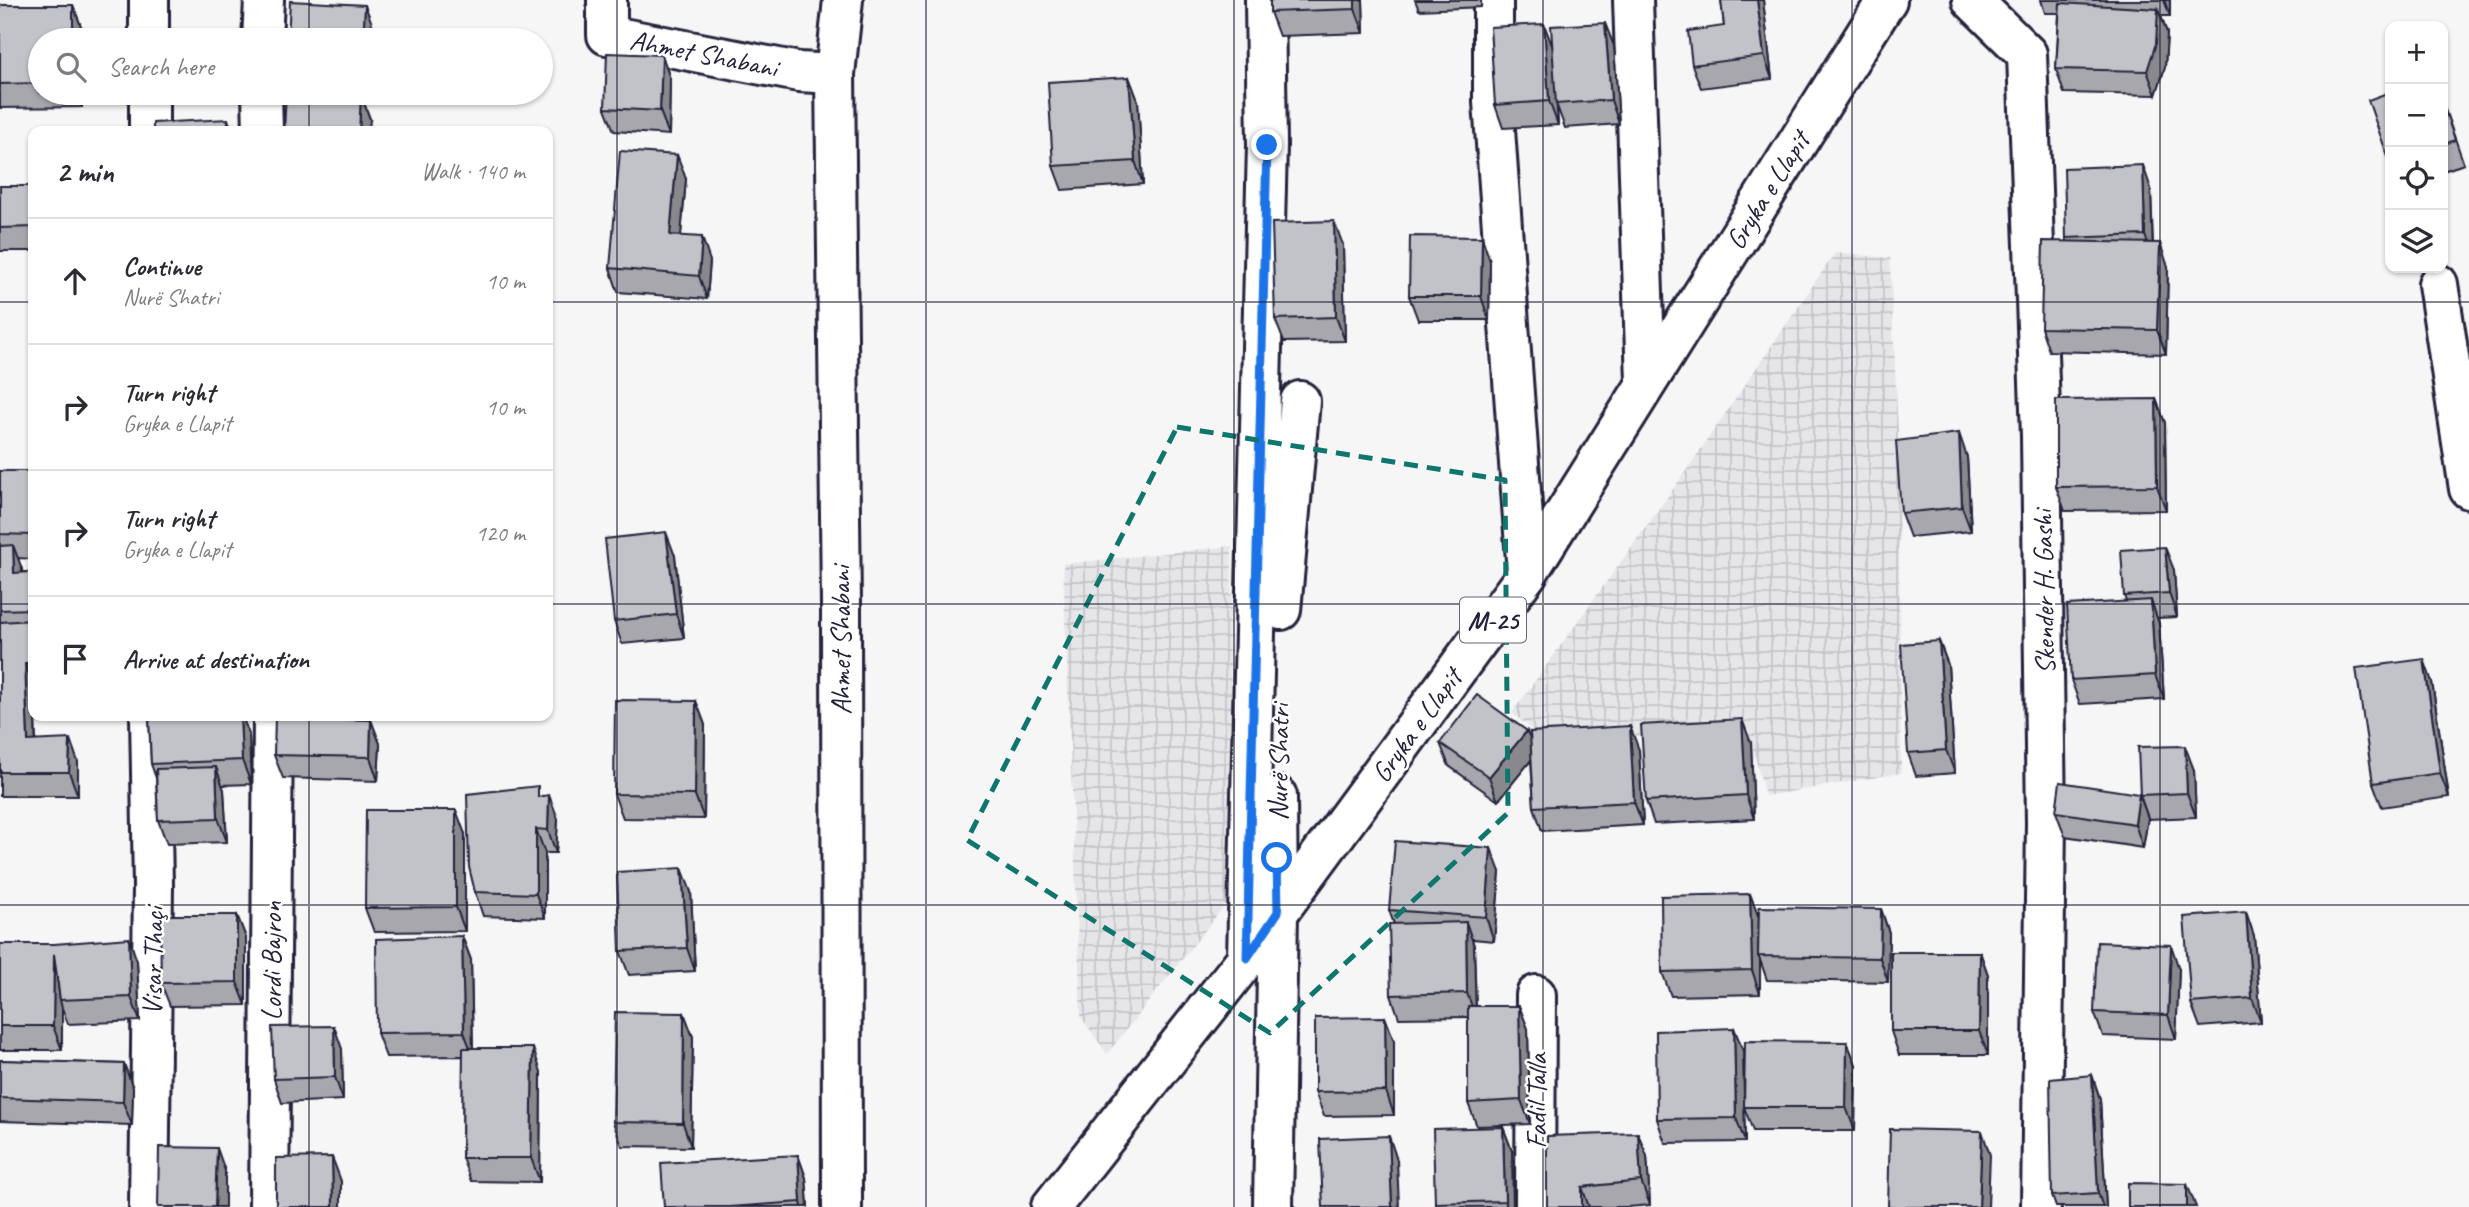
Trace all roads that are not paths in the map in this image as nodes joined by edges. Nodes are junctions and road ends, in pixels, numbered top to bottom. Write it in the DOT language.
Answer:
graph roads {
  1 [pos="149,0"];
  2 [pos="264,0"];
  3 [pos="607,0"];
  4 [pos="843,0"];
  5 [pos="1265,0"];
  6 [pos="1493,0"];
  7 [pos="1633,0"];
  8 [pos="1887,0"];
  9 [pos="1972,0"];
  10 [pos="149,28"];
  11 [pos="263,28"];
  12 [pos="835,74"];
  13 [pos="149,105"];
  14 [pos="262,105"];
  15 [pos="149,126"];
  16 [pos="263,126"];
  17 [pos="2438,284"];
  18 [pos="1646,381"];
  19 [pos="1300,401"];
  20 [pos="2469,489"];
  21 [pos="1527,574"];
  22 [pos="150,721"];
  23 [pos="273,721"];
  24 [pos="1278,912"];
  25 [pos="1247,958"];
  26 [pos="1536,995"];
  27 [pos="149,1207"];
  28 [pos="269,1207"];
  29 [pos="842,1207"];
  30 [pos="1051,1207"];
  31 [pos="1273,1207"];
  32 [pos="1535,1207"];
  33 [pos="2041,1207"];
  1 -- 10 [label="street"];
  2 -- 11 [label="street"];
  3 -- 12 [label="street, Ahmet Shabani"];
  4 -- 12 [label="street, Ahmet Shabani"];
  5 -- 25 [label="street"];
  6 -- 21 [label="street"];
  7 -- 18 [label="street"];
  8 -- 18 [label="street, Gryka e Llapit / M-25"];
  9 -- 33 [label="street, Skender H. Gashi"];
  12 -- 29 [label="street, Ahmet Shabani"];
  13 -- 15 [label="street"];
  14 -- 16 [label="street"];
  17 -- 20 [label="street"];
  18 -- 21 [label="street, Gryka e Llapit / M-25"];
  19 -- 24 [label="street, Nurë Shatri"];
  21 -- 24 [label="street, Gryka e Llapit / M-25"];
  22 -- 27 [label="street, Visar Thaçi"];
  23 -- 28 [label="street, Lordi Bajron"];
  24 -- 25 [label="street, Gryka e Llapit / M-25"];
  24 -- 31 [label="street, Nurë Shatri"];
  25 -- 30 [label="street, Gryka e Llapit / M-25"];
  26 -- 32 [label="street, Fadil Talla"];
}
